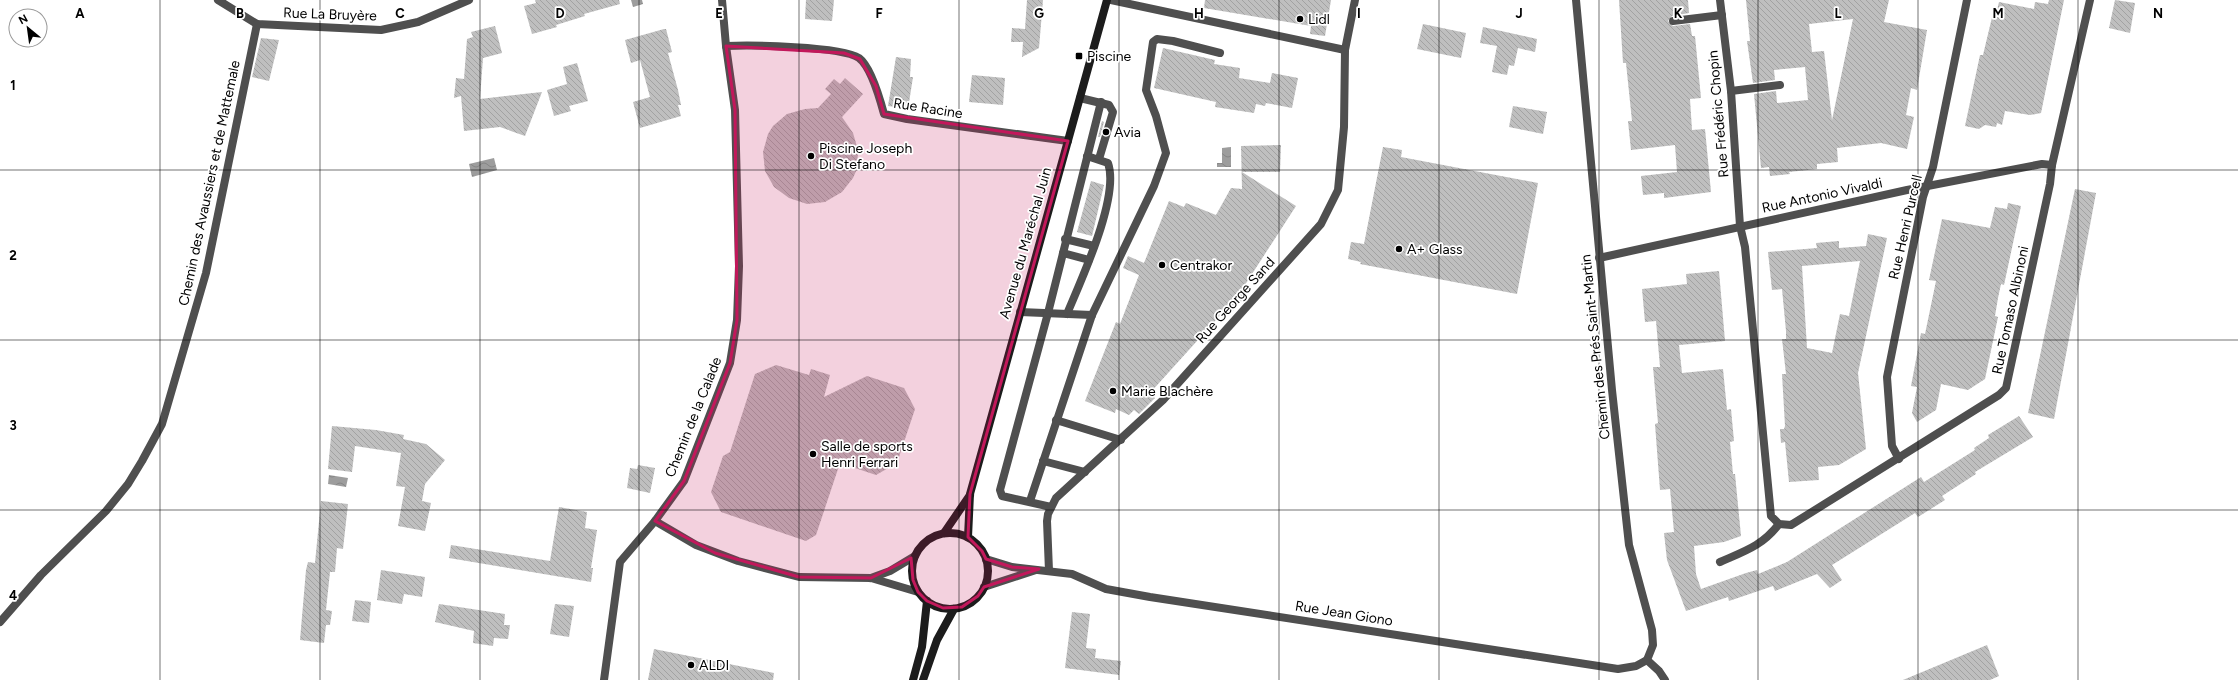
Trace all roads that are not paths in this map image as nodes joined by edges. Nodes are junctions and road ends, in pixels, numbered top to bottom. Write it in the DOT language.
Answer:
graph roads {
  1 [pos="218,0"];
  2 [pos="469,0"];
  3 [pos="722,0"];
  4 [pos="1107,0"];
  5 [pos="1111,0"];
  6 [pos="1355,0"];
  7 [pos="1576,0"];
  8 [pos="1720,0"];
  9 [pos="1967,0"];
  10 [pos="2090,0"];
  11 [pos="1722,15"];
  12 [pos="1673,21"];
  13 [pos="257,24"];
  14 [pos="726,46"];
  15 [pos="1345,50"];
  16 [pos="1220,53"];
  17 [pos="1780,85"];
  18 [pos="1731,91"];
  19 [pos="1080,98"];
  20 [pos="1101,102"];
  21 [pos="1068,141"];
  22 [pos="1087,156"];
  23 [pos="1099,159"];
  24 [pos="2052,165"];
  25 [pos="1926,186"];
  26 [pos="1740,226"];
  27 [pos="1065,239"];
  28 [pos="1094,246"];
  29 [pos="1063,253"];
  30 [pos="1600,258"];
  31 [pos="1089,260"];
  32 [pos="1020,312"];
  33 [pos="1048,313"];
  34 [pos="1067,314"];
  35 [pos="1092,315"];
  36 [pos="1056,420"];
  37 [pos="1121,440"];
  38 [pos="1899,459"];
  39 [pos="1043,461"];
  40 [pos="1085,472"];
  41 [pos="970,494"];
  42 [pos="1030,501"];
  43 [pos="1052,507"];
  44 [pos="655,521"];
  45 [pos="1779,524"];
  46 [pos="944,533"];
  47 [pos="968,537"];
  48 [pos="915,556"];
  49 [pos="986,560"];
  50 [pos="1720,562"];
  51 [pos="1039,570"];
  52 [pos="1049,571"];
  53 [pos="871,578"];
  54 [pos="984,587"];
  55 [pos="918,592"];
  56 [pos="927,601"];
  57 [pos="954,609"];
  58 [pos="0,622"];
  59 [pos="1647,660"];
  60 [pos="604,680"];
  61 [pos="913,680"];
  62 [pos="923,680"];
  63 [pos="1665,680"];
  1 -- 13 [label="street"];
  2 -- 13 [label="street, Rue La Bruyère"];
  3 -- 14 [label="street, Chemin de la Calade"];
  4 -- 19 [label="main road, Avenue du Maréchal Juin"];
  5 -- 15 [label="street"];
  6 -- 15 [label="street, Rue George Sand"];
  7 -- 30 [label="street, Chemin des Prés Saint-Martin"];
  8 -- 11 [label="street, Rue Frédéric Chopin"];
  9 -- 25 [label="street, Rue Henri Purcell"];
  10 -- 24 [label="street, Rue Tomaso Albinoni"];
  11 -- 12 [label="street"];
  11 -- 18 [label="street, Rue Frédéric Chopin"];
  13 -- 58 [label="street, Chemin des Avaussiers et de Mattemale"];
  14 -- 21 [label="street, Rue Racine"];
  14 -- 44 [label="street, Chemin de la Calade"];
  15 -- 37 [label="street, Rue George Sand"];
  16 -- 35 [label="street"];
  17 -- 18 [label="street"];
  18 -- 26 [label="street, Rue Frédéric Chopin"];
  19 -- 20 [label="street"];
  19 -- 21 [label="main road, Avenue du Maréchal Juin"];
  20 -- 22 [label="street"];
  20 -- 23 [label="street"];
  21 -- 32 [label="main road, Avenue du Maréchal Juin"];
  22 -- 23 [label="street"];
  22 -- 27 [label="street"];
  23 -- 28 [label="street"];
  24 -- 25 [label="street, Rue Antonio Vivaldi"];
  24 -- 38 [label="street, Rue Tomaso Albinoni"];
  25 -- 26 [label="street, Rue Antonio Vivaldi"];
  25 -- 38 [label="street, Rue Henri Purcell"];
  26 -- 30 [label="street, Rue Antonio Vivaldi"];
  26 -- 45 [label="street"];
  27 -- 28 [label="street"];
  27 -- 29 [label="street"];
  28 -- 31 [label="street"];
  29 -- 31 [label="street"];
  29 -- 33 [label="street"];
  30 -- 59 [label="street, Chemin des Prés Saint-Martin"];
  31 -- 34 [label="street"];
  32 -- 33 [label="street"];
  32 -- 41 [label="main road, Avenue du Maréchal Juin"];
  33 -- 34 [label="street"];
  33 -- 42 [label="street"];
  34 -- 35 [label="street"];
  35 -- 36 [label="street"];
  36 -- 37 [label="street"];
  36 -- 39 [label="street"];
  37 -- 40 [label="street, Rue George Sand"];
  38 -- 45 [label="street, Rue Tomaso Albinoni"];
  39 -- 40 [label="street"];
  39 -- 42 [label="street"];
  40 -- 43 [label="street, Rue George Sand"];
  41 -- 46 [label="main road, Avenue du Maréchal Juin"];
  41 -- 47 [label="main road, Avenue du Maréchal Juin"];
  42 -- 43 [label="street"];
  43 -- 52 [label="street, Rue George Sand"];
  44 -- 53 [label="street"];
  44 -- 60 [label="street, Chemin de la Calade"];
  45 -- 50 [label="street"];
  46 -- 47 [label="main road"];
  46 -- 48 [label="main road"];
  47 -- 49 [label="main road"];
  48 -- 53 [label="street"];
  48 -- 55 [label="main road"];
  49 -- 51 [label="street, Rue Jean Giono"];
  49 -- 54 [label="main road"];
  51 -- 52 [label="street, Rue Jean Giono"];
  51 -- 54 [label="street, Rue Jean Giono"];
  52 -- 59 [label="street, Rue Jean Giono"];
  53 -- 55 [label="street"];
  54 -- 57 [label="main road"];
  55 -- 56 [label="main road"];
  56 -- 57 [label="main road"];
  56 -- 61 [label="main road"];
  57 -- 62 [label="main road"];
  59 -- 63 [label="street"];
}
